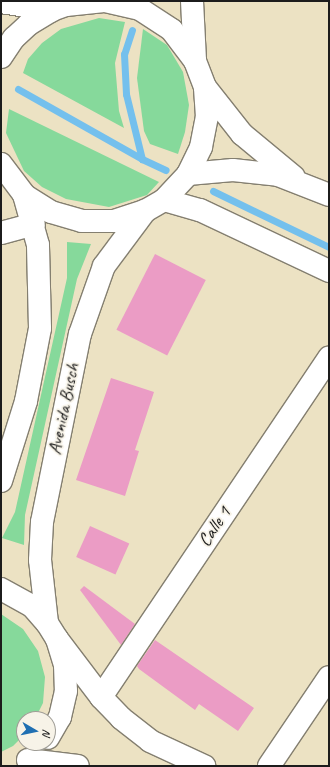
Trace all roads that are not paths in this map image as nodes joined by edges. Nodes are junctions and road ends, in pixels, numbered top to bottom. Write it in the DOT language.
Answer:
graph roads {
  1 [pos="103,1"];
  2 [pos="192,1"];
  3 [pos="1,2"];
  4 [pos="63,6"];
  5 [pos="1,55"];
  6 [pos="195,61"];
  7 [pos="204,87"];
  8 [pos="1,164"];
  9 [pos="188,174"];
  10 [pos="307,186"];
  11 [pos="24,195"];
  12 [pos="329,195"];
  13 [pos="164,200"];
  14 [pos="145,211"];
  15 [pos="34,224"];
  16 [pos="1,233"];
  17 [pos="329,271"];
  18 [pos="329,358"];
  19 [pos="1,481"];
  20 [pos="1,589"];
  21 [pos="52,631"];
  22 [pos="329,677"];
  23 [pos="101,696"];
  24 [pos="56,724"];
  25 [pos="36,751"];
  26 [pos="23,763"];
  27 [pos="78,766"];
  28 [pos="204,766"];
  29 [pos="269,766"];
  1 -- 4 [label="main road"];
  1 -- 6 [label="main road"];
  2 -- 6 [label="main road"];
  3 -- 4 [label="main road"];
  4 -- 5 [label="main road"];
  6 -- 7 [label="main road"];
  7 -- 9 [label="main road"];
  7 -- 10 [label="main road"];
  8 -- 11 [label="main road"];
  9 -- 10 [label="main road"];
  9 -- 13 [label="main road"];
  10 -- 12 [label="main road"];
  11 -- 14 [label="main road"];
  11 -- 15 [label="main road, Avenida Busch"];
  13 -- 14 [label="main road"];
  13 -- 17 [label="main road"];
  14 -- 21 [label="main road, Avenida Busch"];
  15 -- 16 [label="main road"];
  15 -- 19 [label="main road, Avenida Busch"];
  18 -- 23 [label="main road, Calle 1"];
  20 -- 21 [label="main road"];
  21 -- 23 [label="main road"];
  21 -- 24 [label="main road"];
  22 -- 29 [label="main road"];
  23 -- 28 [label="main road"];
  25 -- 26 [label="main road"];
  26 -- 27 [label="main road"];
}
